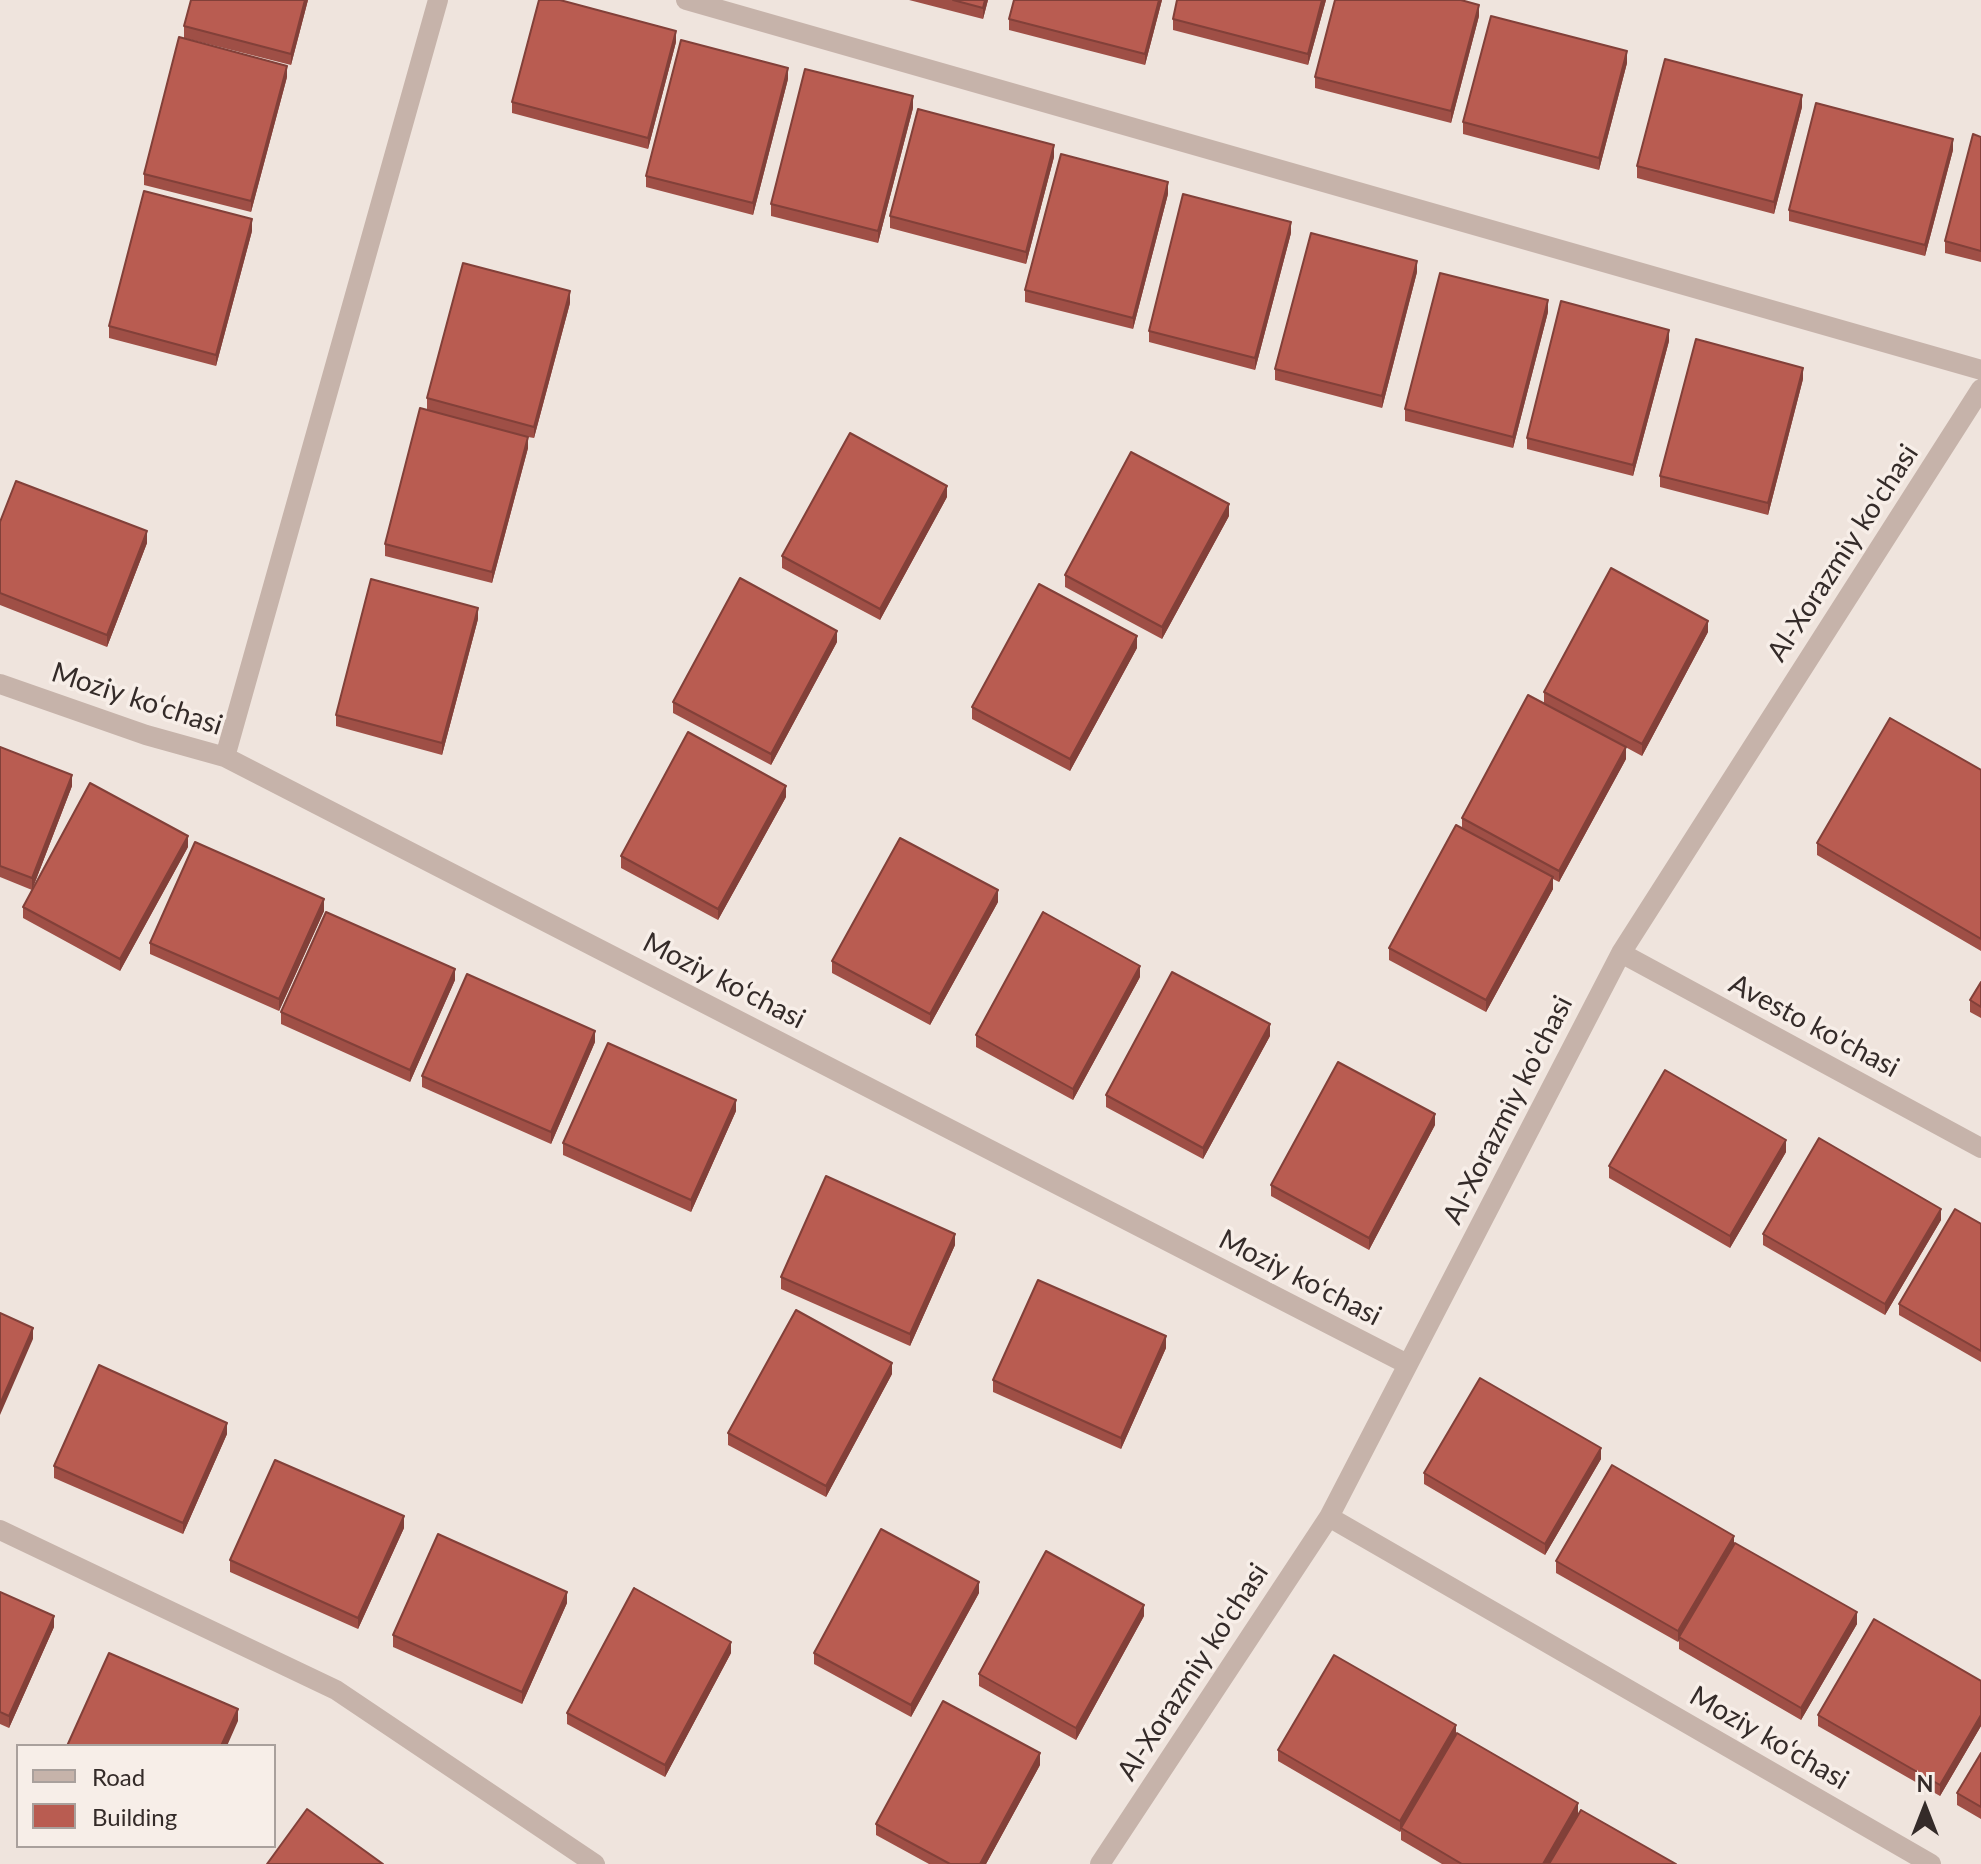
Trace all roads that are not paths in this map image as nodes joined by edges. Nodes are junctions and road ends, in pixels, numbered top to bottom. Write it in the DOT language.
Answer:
graph roads {
  1 [pos="438,0"];
  2 [pos="686,0"];
  3 [pos="1981,370"];
  4 [pos="1981,389"];
  5 [pos="0,684"];
  6 [pos="225,757"];
  7 [pos="1621,953"];
  8 [pos="1981,1148"];
  9 [pos="1407,1364"];
  10 [pos="1329,1517"];
  11 [pos="0,1530"];
  12 [pos="595,1864"];
  13 [pos="1100,1864"];
  14 [pos="1931,1864"];
  1 -- 6 [label="street"];
  2 -- 3 [label="street"];
  4 -- 7 [label="street, Al-Xorazmiy ko'chasi"];
  5 -- 6 [label="street, Moziy ko‘chasi"];
  6 -- 9 [label="street, Moziy ko‘chasi"];
  7 -- 8 [label="street, Avesto ko'chasi"];
  7 -- 9 [label="street, Al-Xorazmiy ko'chasi"];
  9 -- 10 [label="street, Al-Xorazmiy ko'chasi"];
  10 -- 13 [label="street, Al-Xorazmiy ko'chasi"];
  10 -- 14 [label="street, Moziy ko‘chasi"];
  11 -- 12 [label="street"];
}
